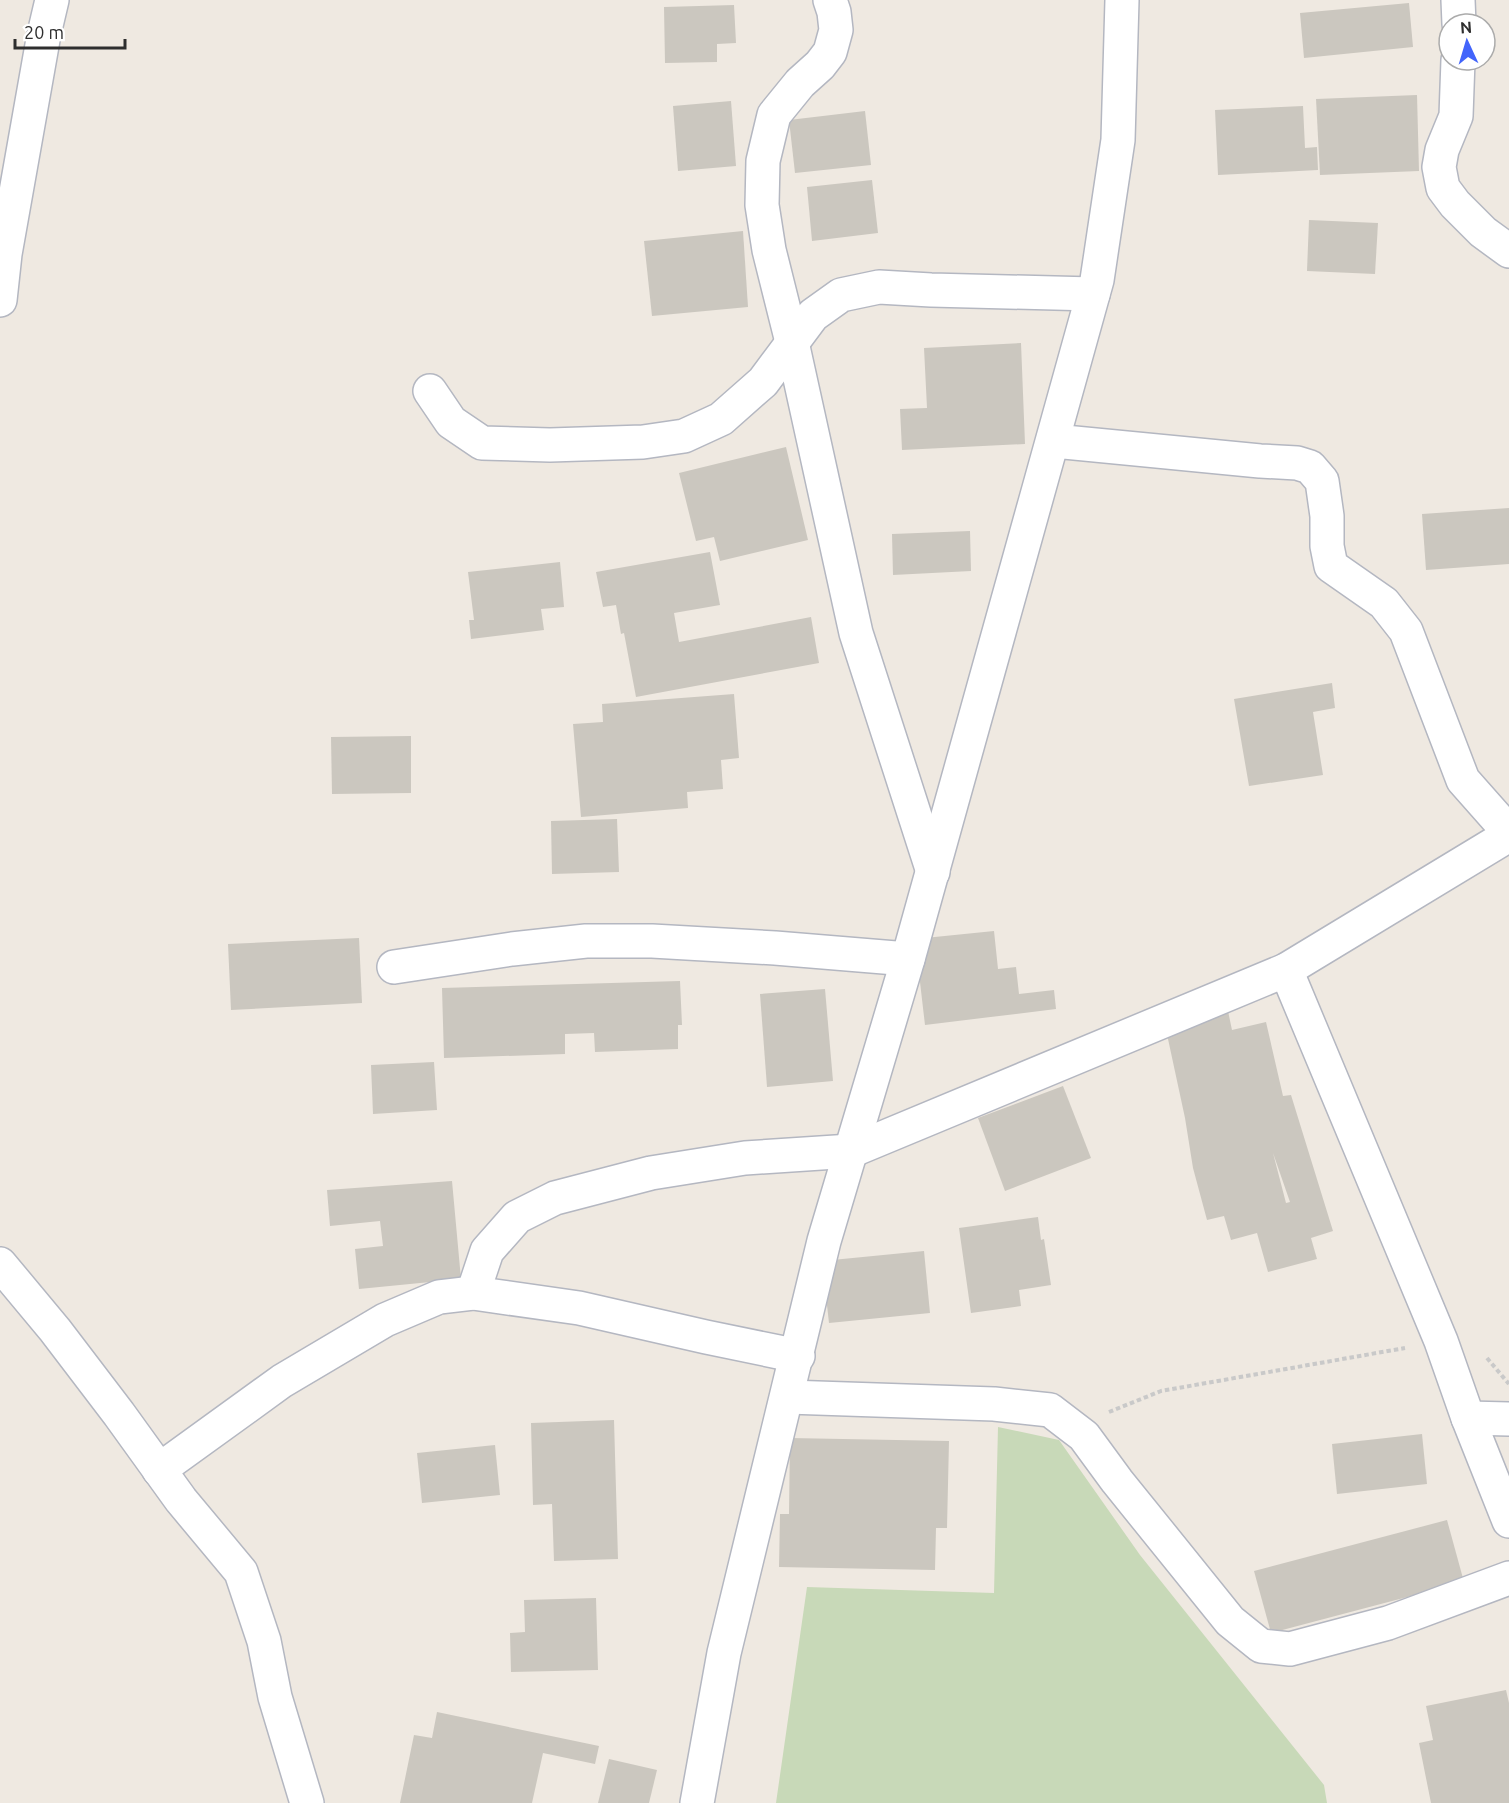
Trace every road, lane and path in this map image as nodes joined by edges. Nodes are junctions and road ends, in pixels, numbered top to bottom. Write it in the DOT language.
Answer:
graph roads {
  1 [pos="52,0"];
  2 [pos="830,0"];
  3 [pos="1122,0"];
  4 [pos="1458,72"];
  5 [pos="1509,251"];
  6 [pos="1093,294"];
  7 [pos="0,300"];
  8 [pos="792,342"];
  9 [pos="430,391"];
  10 [pos="1054,441"];
  11 [pos="1509,834"];
  12 [pos="933,872"];
  13 [pos="908,959"];
  14 [pos="394,967"];
  15 [pos="1286,970"];
  16 [pos="851,1151"];
  17 [pos="0,1264"];
  18 [pos="473,1293"];
  19 [pos="1441,1341"];
  20 [pos="798,1356"];
  21 [pos="1509,1384"];
  22 [pos="788,1397"];
  23 [pos="1468,1418"];
  24 [pos="1509,1419"];
  25 [pos="1072,1426"];
  26 [pos="159,1470"];
  27 [pos="1509,1521"];
  28 [pos="1509,1578"];
  29 [pos="307,1803"];
  30 [pos="697,1803"];
  1 -- 7 [label="street"];
  2 -- 8 [label="street"];
  3 -- 6 [label="street"];
  4 -- 5 [label="street"];
  6 -- 8 [label="street"];
  6 -- 10 [label="street"];
  8 -- 9 [label="street"];
  8 -- 12 [label="street"];
  10 -- 11 [label="street"];
  10 -- 12 [label="street"];
  11 -- 15 [label="street"];
  12 -- 13 [label="street"];
  13 -- 14 [label="street"];
  13 -- 16 [label="street"];
  15 -- 16 [label="street"];
  15 -- 19 [label="street"];
  16 -- 18 [label="street"];
  16 -- 20 [label="street"];
  17 -- 26 [label="street"];
  18 -- 20 [label="street"];
  18 -- 26 [label="street"];
  19 -- 21 [label="path"];
  19 -- 23 [label="street"];
  19 -- 25 [label="path"];
  20 -- 22 [label="street"];
  22 -- 25 [label="street"];
  22 -- 30 [label="street"];
  23 -- 24 [label="street"];
  23 -- 27 [label="street"];
  25 -- 28 [label="street"];
  26 -- 29 [label="street"];
}
